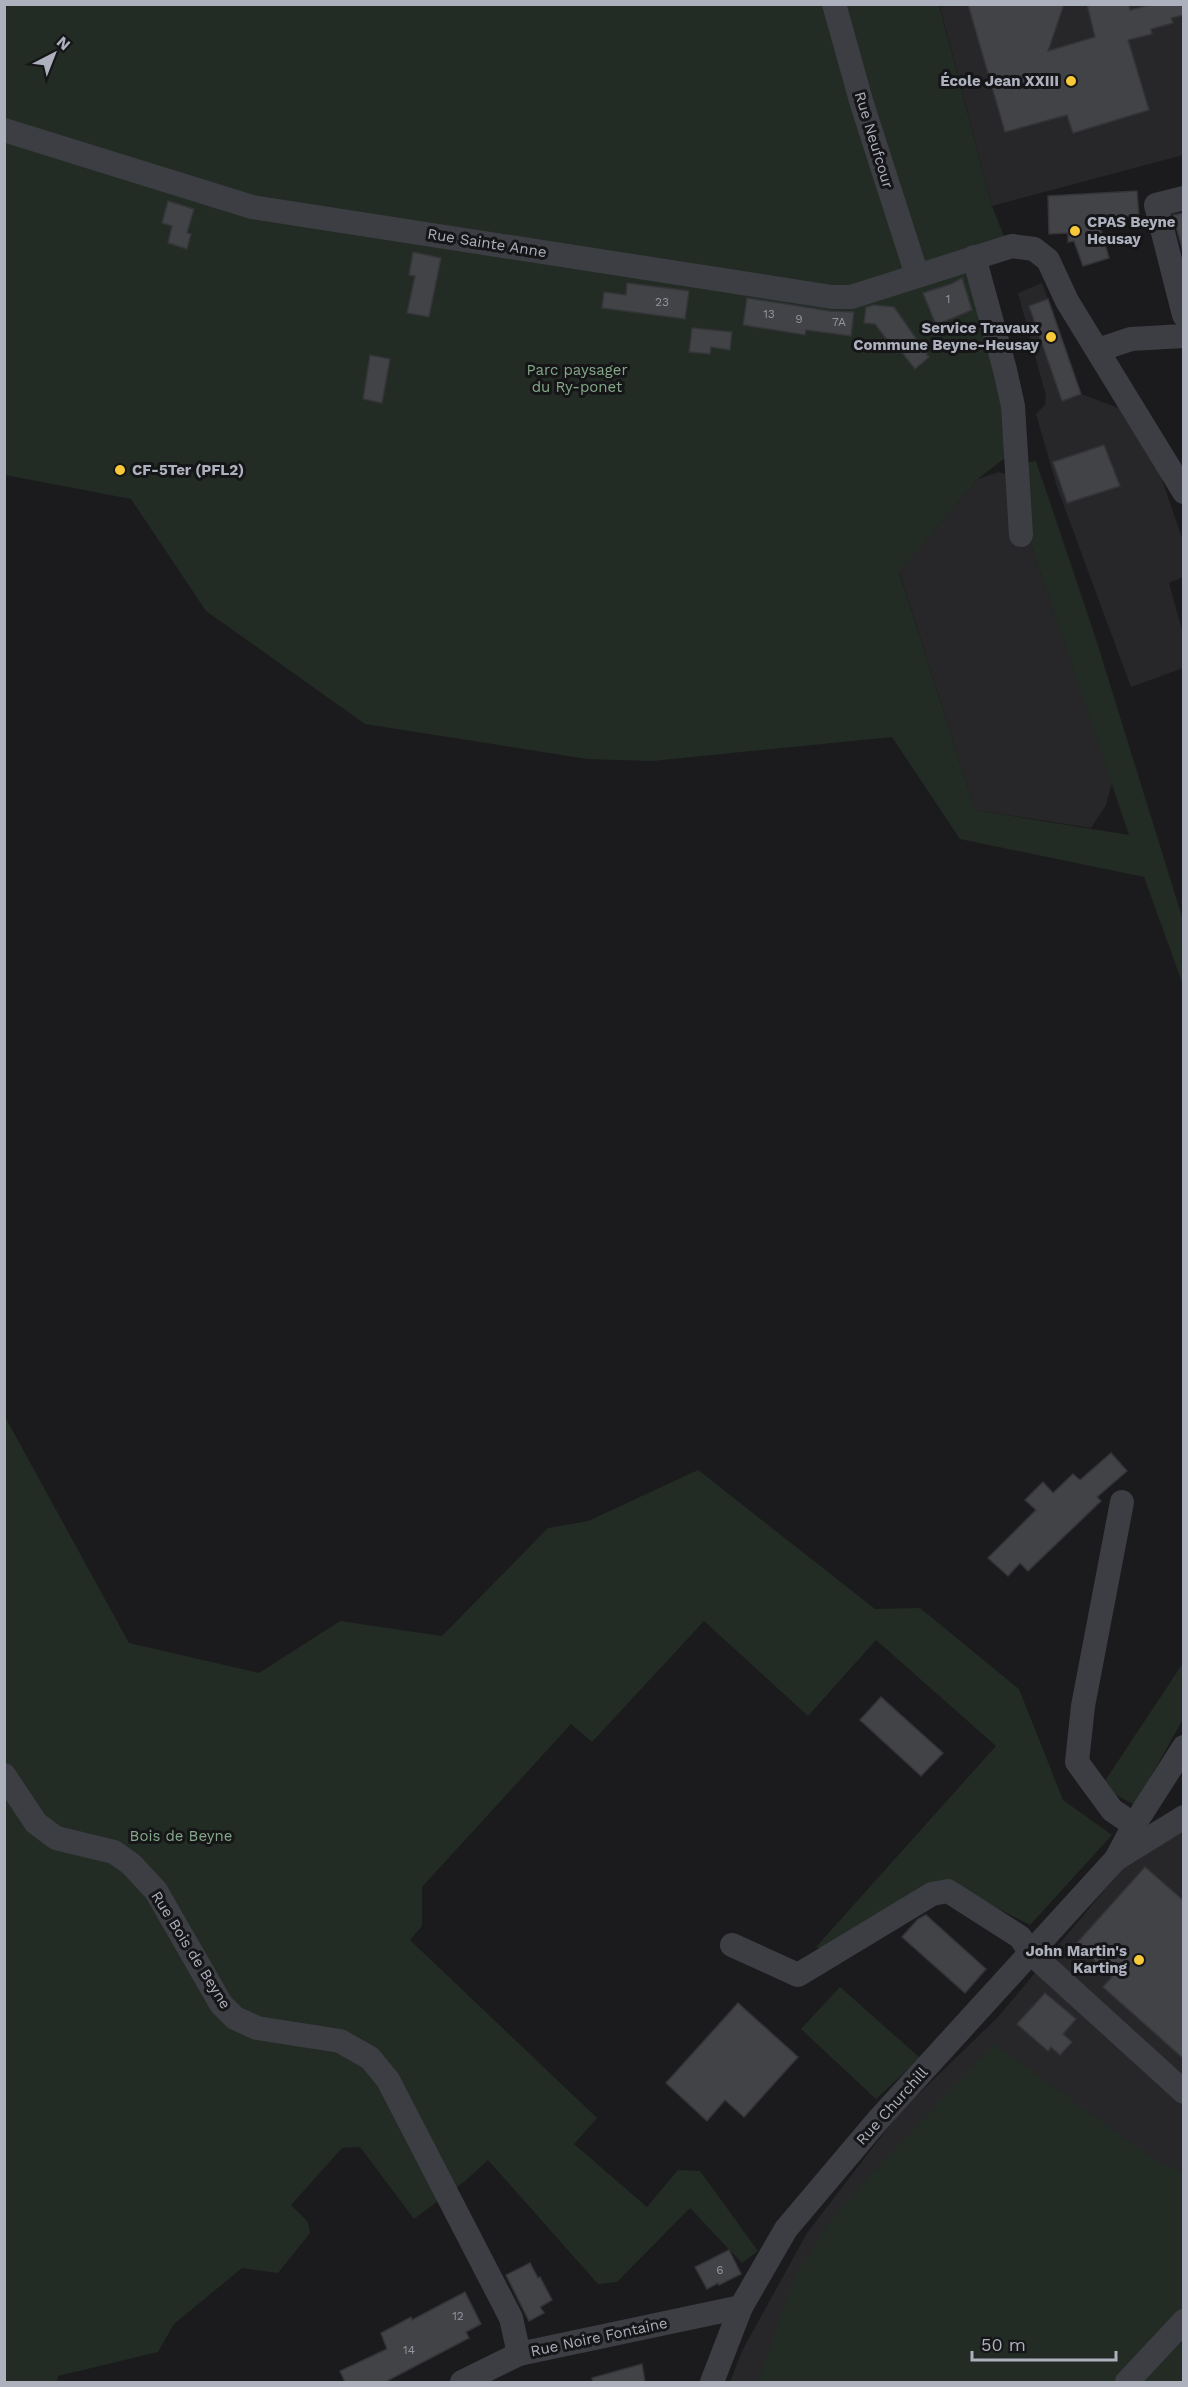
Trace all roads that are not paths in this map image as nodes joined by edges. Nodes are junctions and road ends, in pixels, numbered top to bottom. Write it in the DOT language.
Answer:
graph roads {
  1 [pos="834,4"];
  2 [pos="4,130"];
  3 [pos="1184,198"];
  4 [pos="974,257"];
  5 [pos="917,275"];
  6 [pos="1184,315"];
  7 [pos="1184,336"];
  8 [pos="1098,350"];
  9 [pos="1184,492"];
  10 [pos="1021,535"];
  11 [pos="1122,1502"];
  12 [pos="1184,1747"];
  13 [pos="4,1775"];
  14 [pos="1184,1817"];
  15 [pos="1134,1825"];
  16 [pos="1116,1859"];
  17 [pos="732,1945"];
  18 [pos="1031,1953"];
  19 [pos="1184,2092"];
  20 [pos="741,2307"];
  21 [pos="1184,2321"];
  22 [pos="519,2354"];
  23 [pos="462,2382"];
  24 [pos="712,2382"];
  25 [pos="1128,2382"];
  1 -- 5 [label="street, Rue Neufcour"];
  2 -- 5 [label="street, Rue Sainte Anne"];
  3 -- 6 [label="street"];
  4 -- 5 [label="street, Rue Sainte Anne"];
  4 -- 8 [label="street, Rue Sainte Anne"];
  4 -- 10 [label="street"];
  7 -- 8 [label="street"];
  8 -- 9 [label="street, Rue Sainte Anne"];
  11 -- 15 [label="street"];
  12 -- 15 [label="street"];
  13 -- 22 [label="street, Rue Bois de Beyne"];
  14 -- 16 [label="street"];
  15 -- 16 [label="street"];
  16 -- 18 [label="street, Rue Churchill"];
  17 -- 18 [label="street"];
  18 -- 19 [label="street"];
  18 -- 20 [label="street, Rue Churchill"];
  20 -- 22 [label="street, Rue Noire Fontaine"];
  20 -- 24 [label="street, Rue Churchill"];
  21 -- 25 [label="street"];
  22 -- 23 [label="street, Rue Noire Fontaine"];
}
